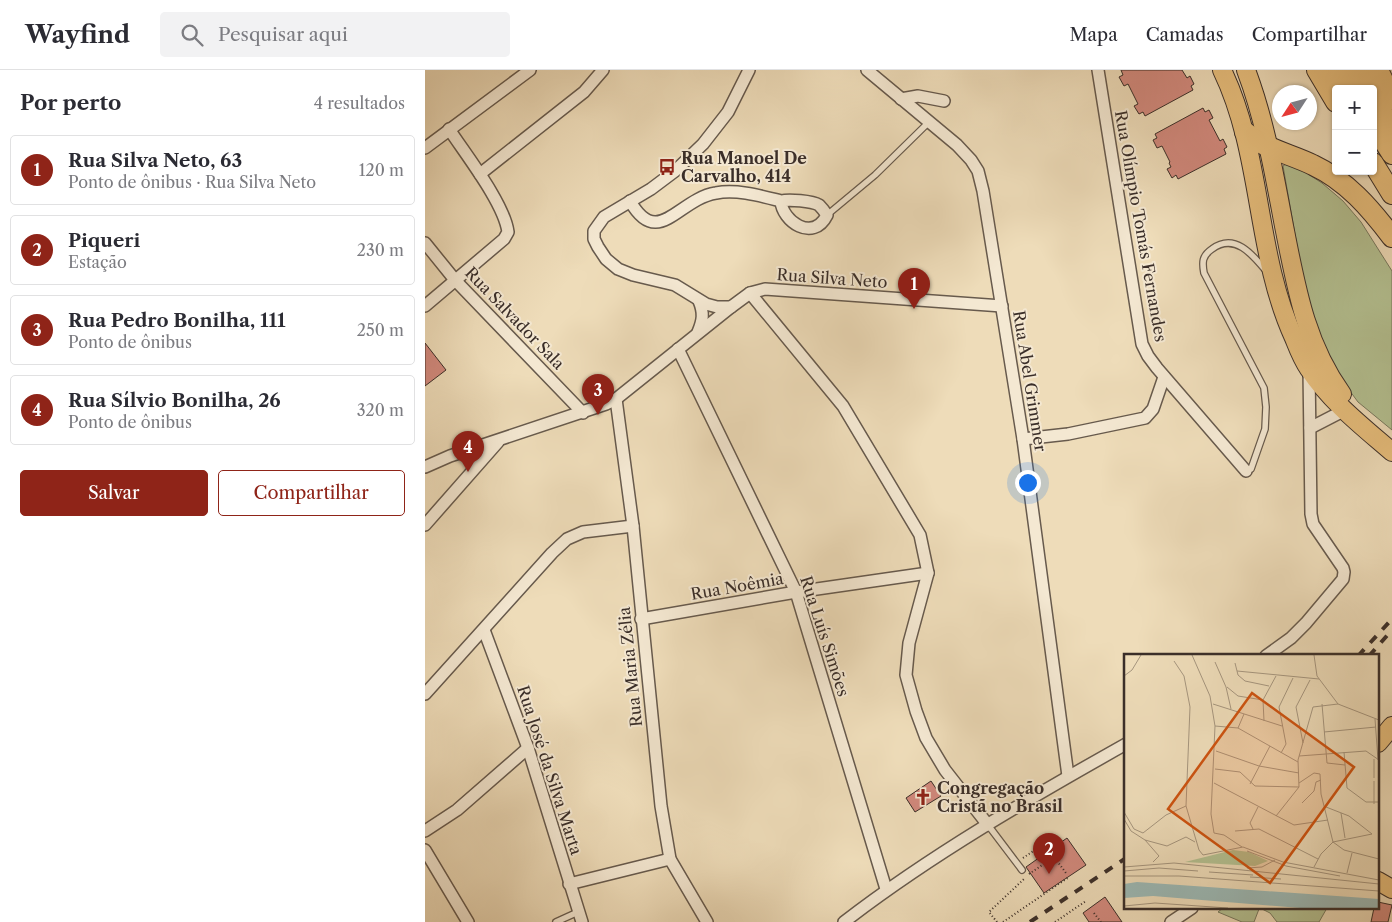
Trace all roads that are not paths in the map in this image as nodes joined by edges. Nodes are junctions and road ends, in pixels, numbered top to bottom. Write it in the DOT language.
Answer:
graph roads {
  1 [pos="530,70"];
  2 [pos="603,70"];
  3 [pos="749,70"];
  4 [pos="867,70"];
  5 [pos="1098,70"];
  6 [pos="1222,70"];
  7 [pos="1246,70"];
  8 [pos="1317,70"];
  9 [pos="1338,70"];
  10 [pos="1357,70"];
  11 [pos="1378,70"];
  12 [pos="1386,70"];
  13 [pos="1392,79"];
  14 [pos="1348,85"];
  15 [pos="1366,85"];
  16 [pos="1332,95"];
  17 [pos="1392,98"];
  18 [pos="901,99"];
  19 [pos="944,101"];
  20 [pos="1377,104"];
  21 [pos="929,122"];
  22 [pos="449,129"];
  23 [pos="1392,129"];
  24 [pos="1377,130"];
  25 [pos="1245,132"];
  26 [pos="1269,147"];
  27 [pos="425,148"];
  28 [pos="1392,154"];
  29 [pos="1377,170"];
  30 [pos="480,174"];
  31 [pos="1392,194"];
  32 [pos="630,201"];
  33 [pos="781,201"];
  34 [pos="827,215"];
  35 [pos="1392,237"];
  36 [pos="425,244"];
  37 [pos="1272,279"];
  38 [pos="455,280"];
  39 [pos="750,293"];
  40 [pos="699,300"];
  41 [pos="425,306"];
  42 [pos="1002,306"];
  43 [pos="731,307"];
  44 [pos="697,334"];
  45 [pos="678,349"];
  46 [pos="1309,369"];
  47 [pos="1165,377"];
  48 [pos="616,399"];
  49 [pos="1343,411"];
  50 [pos="583,413"];
  51 [pos="1311,428"];
  52 [pos="1023,439"];
  53 [pos="499,440"];
  54 [pos="1392,440"];
  55 [pos="1392,452"];
  56 [pos="425,467"];
  57 [pos="1246,471"];
  58 [pos="425,525"];
  59 [pos="633,526"];
  60 [pos="928,573"];
  61 [pos="796,592"];
  62 [pos="641,619"];
  63 [pos="484,630"];
  64 [pos="1269,654"];
  65 [pos="425,694"];
  66 [pos="1392,726"];
  67 [pos="1379,742"];
  68 [pos="1124,745"];
  69 [pos="528,748"];
  70 [pos="1068,776"];
  71 [pos="988,825"];
  72 [pos="425,831"];
  73 [pos="425,850"];
  74 [pos="670,859"];
  75 [pos="1022,870"];
  76 [pos="1379,882"];
  77 [pos="569,884"];
  78 [pos="1392,888"];
  79 [pos="886,889"];
  80 [pos="1189,910"];
  81 [pos="580,917"];
  82 [pos="468,922"];
  83 [pos="555,922"];
  84 [pos="707,922"];
  85 [pos="843,922"];
  86 [pos="1171,922"];
  1 -- 22 [label="street"];
  2 -- 30 [label="street"];
  3 -- 32 [label="street"];
  4 -- 18 [label="street, Rua Abel Grimmer"];
  5 -- 47 [label="street, Rua Olímpio Tomás Fernandes"];
  6 -- 25 [label="main road"];
  7 -- 26 [label="main road"];
  8 -- 16 [label="highway"];
  9 -- 14 [label="highway"];
  10 -- 15 [label="highway"];
  11 -- 17 [label="highway"];
  12 -- 13 [label="highway"];
  18 -- 19 [label="street"];
  18 -- 21 [label="street, Rua Abel Grimmer"];
  20 -- 23 [label="highway"];
  21 -- 34 [label="lane"];
  21 -- 42 [label="street, Rua Abel Grimmer"];
  22 -- 27 [label="street"];
  22 -- 30 [label="street"];
  24 -- 28 [label="highway"];
  25 -- 26 [label="highway"];
  25 -- 37 [label="main road"];
  26 -- 35 [label="highway"];
  26 -- 54 [label="main road"];
  29 -- 31 [label="highway"];
  30 -- 38 [label="street"];
  32 -- 33 [label="street"];
  32 -- 40 [label="street"];
  33 -- 34 [label="street"];
  33 -- 34 [label="street"];
  36 -- 38 [label="street, Rua Salvador Sala"];
  37 -- 46 [label="main road"];
  37 -- 57 [label="lane"];
  38 -- 41 [label="street"];
  38 -- 50 [label="street, Rua Salvador Sala"];
  39 -- 42 [label="street, Rua Silva Neto"];
  39 -- 43 [label="street"];
  39 -- 60 [label="street"];
  40 -- 43 [label="street"];
  40 -- 44 [label="street"];
  42 -- 52 [label="street, Rua Abel Grimmer"];
  43 -- 44 [label="street"];
  44 -- 45 [label="street"];
  45 -- 48 [label="street"];
  45 -- 61 [label="street, Rua Luís Simões"];
  46 -- 49 [label="main road"];
  46 -- 51 [label="street"];
  47 -- 52 [label="street"];
  47 -- 57 [label="street, Rua Olímpio Tomás Fernandes"];
  48 -- 50 [label="street"];
  48 -- 59 [label="street, Rua Maria Zélia"];
  49 -- 51 [label="street"];
  49 -- 55 [label="main road"];
  50 -- 53 [label="street"];
  51 -- 64 [label="street"];
  52 -- 70 [label="street, Rua Abel Grimmer"];
  53 -- 56 [label="street"];
  53 -- 58 [label="street"];
  59 -- 62 [label="street, Rua Maria Zélia"];
  59 -- 63 [label="street"];
  60 -- 61 [label="street, Rua Noêmia"];
  60 -- 71 [label="street"];
  61 -- 62 [label="street, Rua Noêmia"];
  61 -- 79 [label="street, Rua Luís Simões"];
  62 -- 74 [label="street, Rua Maria Zélia"];
  63 -- 65 [label="street"];
  63 -- 69 [label="street, Rua José da Silva Marta"];
  66 -- 67 [label="main road"];
  68 -- 70 [label="street"];
  69 -- 72 [label="street"];
  69 -- 77 [label="street, Rua José da Silva Marta"];
  70 -- 71 [label="street"];
  71 -- 75 [label="lane"];
  71 -- 79 [label="street"];
  73 -- 82 [label="street"];
  74 -- 77 [label="street"];
  74 -- 84 [label="street, Rua Maria Zélia"];
  76 -- 78 [label="main road"];
  77 -- 81 [label="street, Rua José da Silva Marta"];
  79 -- 85 [label="street"];
  80 -- 86 [label="street"];
  81 -- 83 [label="lane"];
}
